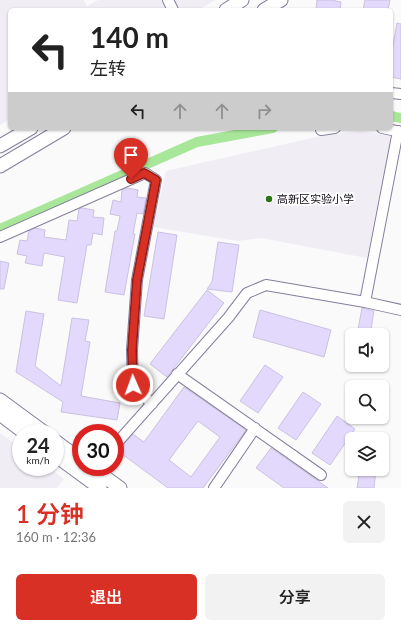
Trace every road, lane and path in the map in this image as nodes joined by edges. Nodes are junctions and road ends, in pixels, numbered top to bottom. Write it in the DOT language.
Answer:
graph roads {
  1 [pos="242,0"];
  2 [pos="281,0"];
  3 [pos="229,8"];
  4 [pos="267,8"];
  5 [pos="28,130"];
  6 [pos="61,130"];
  7 [pos="400,131"];
  8 [pos="0,146"];
  9 [pos="0,166"];
  10 [pos="0,237"];
  11 [pos="365,302"];
  12 [pos="401,310"];
  13 [pos="177,374"];
  14 [pos="0,400"];
  15 [pos="152,404"];
  16 [pos="0,414"];
  17 [pos="13,424"];
  18 [pos="33,424"];
  19 [pos="255,428"];
  20 [pos="124,435"];
  21 [pos="64,447"];
  22 [pos="72,453"];
  23 [pos="64,462"];
  24 [pos="322,475"];
  25 [pos="104,476"];
  26 [pos="100,488"];
  27 [pos="120,488"];
  28 [pos="214,488"];
  1 -- 3 [label="main road"];
  2 -- 4 [label="main road"];
  5 -- 8 [label="main road"];
  6 -- 9 [label="main road"];
  7 -- 11 [label="street"];
  10 -- 15 [label="street"];
  11 -- 12 [label="street"];
  11 -- 13 [label="street"];
  13 -- 15 [label="street"];
  13 -- 19 [label="street"];
  14 -- 18 [label="main road"];
  15 -- 20 [label="street"];
  16 -- 17 [label="main road"];
  19 -- 24 [label="street"];
  19 -- 28 [label="street"];
  21 -- 22 [label="main road"];
  23 -- 26 [label="main road"];
  25 -- 27 [label="main road"];
}
